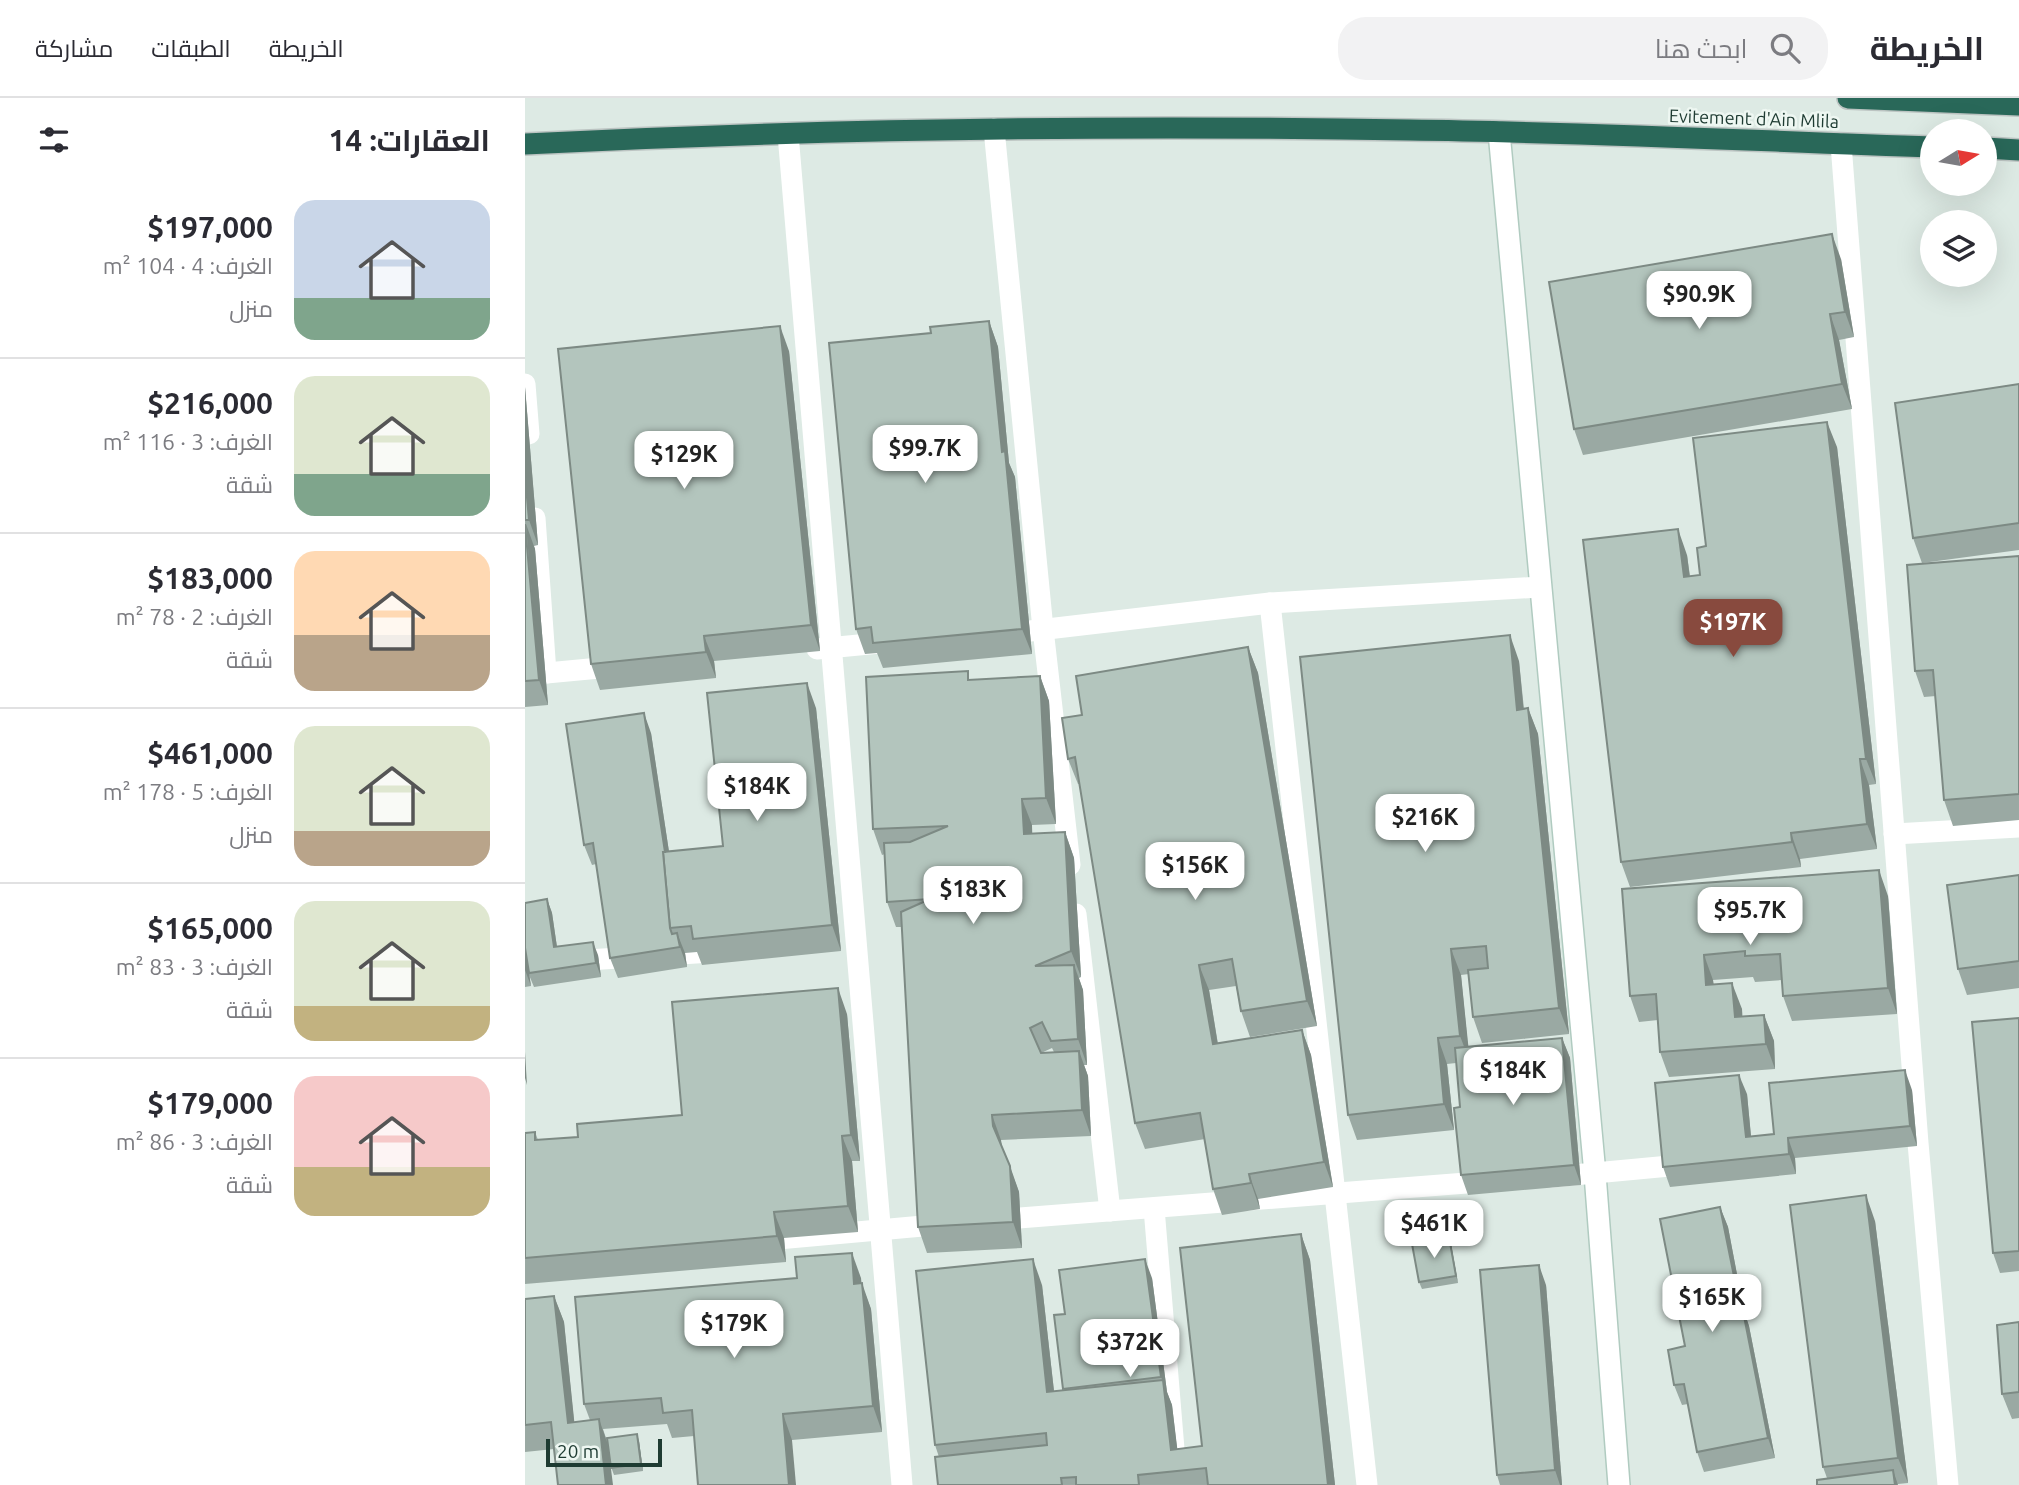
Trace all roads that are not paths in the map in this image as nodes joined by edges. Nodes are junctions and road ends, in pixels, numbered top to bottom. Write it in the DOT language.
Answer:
graph roads {
  1 [pos="1848,98"];
  2 [pos="2019,105"];
  3 [pos="994,129"];
  4 [pos="1499,132"];
  5 [pos="788,134"];
  6 [pos="525,144"];
  7 [pos="1842,144"];
  8 [pos="1920,147"];
  9 [pos="1997,149"];
  10 [pos="2019,150"];
  11 [pos="525,384"];
  12 [pos="530,453"];
  13 [pos="533,494"];
  14 [pos="1540,586"];
  15 [pos="1270,603"];
  16 [pos="1043,629"];
  17 [pos="1016,632"];
  18 [pos="910,641"];
  19 [pos="830,648"];
  20 [pos="803,650"];
  21 [pos="641,665"];
  22 [pos="535,674"];
  23 [pos="2019,827"];
  24 [pos="1895,834"];
  25 [pos="745,950"];
  26 [pos="525,964"];
  27 [pos="1716,1162"];
  28 [pos="1595,1174"];
  29 [pos="1334,1194"];
  30 [pos="1154,1208"];
  31 [pos="1110,1211"];
  32 [pos="879,1229"];
  33 [pos="743,1242"];
  34 [pos="902,1485"];
  35 [pos="1177,1485"];
  36 [pos="1367,1485"];
  37 [pos="1619,1485"];
  38 [pos="1948,1485"];
  1 -- 2 [label="highway, Evitement d'Ain Mlila"];
  3 -- 4 [label="highway, Evitement d'Ain Mlila"];
  3 -- 5 [label="highway, Evitement d'Ain Mlila"];
  3 -- 16 [label="street"];
  4 -- 7 [label="highway, Evitement d'Ain Mlila"];
  4 -- 14 [label="street"];
  5 -- 6 [label="highway, Evitement d'Ain Mlila"];
  5 -- 19 [label="street"];
  7 -- 8 [label="highway, Evitement d'Ain Mlila"];
  7 -- 24 [label="street"];
  9 -- 10 [label="highway"];
  11 -- 12 [label="street"];
  13 -- 22 [label="street"];
  14 -- 15 [label="street"];
  14 -- 28 [label="street"];
  15 -- 16 [label="street"];
  15 -- 29 [label="street"];
  16 -- 17 [label="street"];
  16 -- 31 [label="street"];
  18 -- 19 [label="street"];
  19 -- 20 [label="street"];
  19 -- 32 [label="street"];
  21 -- 22 [label="street"];
  23 -- 24 [label="street"];
  24 -- 38 [label="street"];
  25 -- 26 [label="street"];
  27 -- 28 [label="street"];
  28 -- 29 [label="street"];
  28 -- 37 [label="street"];
  29 -- 30 [label="street"];
  29 -- 36 [label="street"];
  30 -- 31 [label="street"];
  30 -- 35 [label="street"];
  31 -- 32 [label="street"];
  32 -- 33 [label="street"];
  32 -- 34 [label="street"];
}
